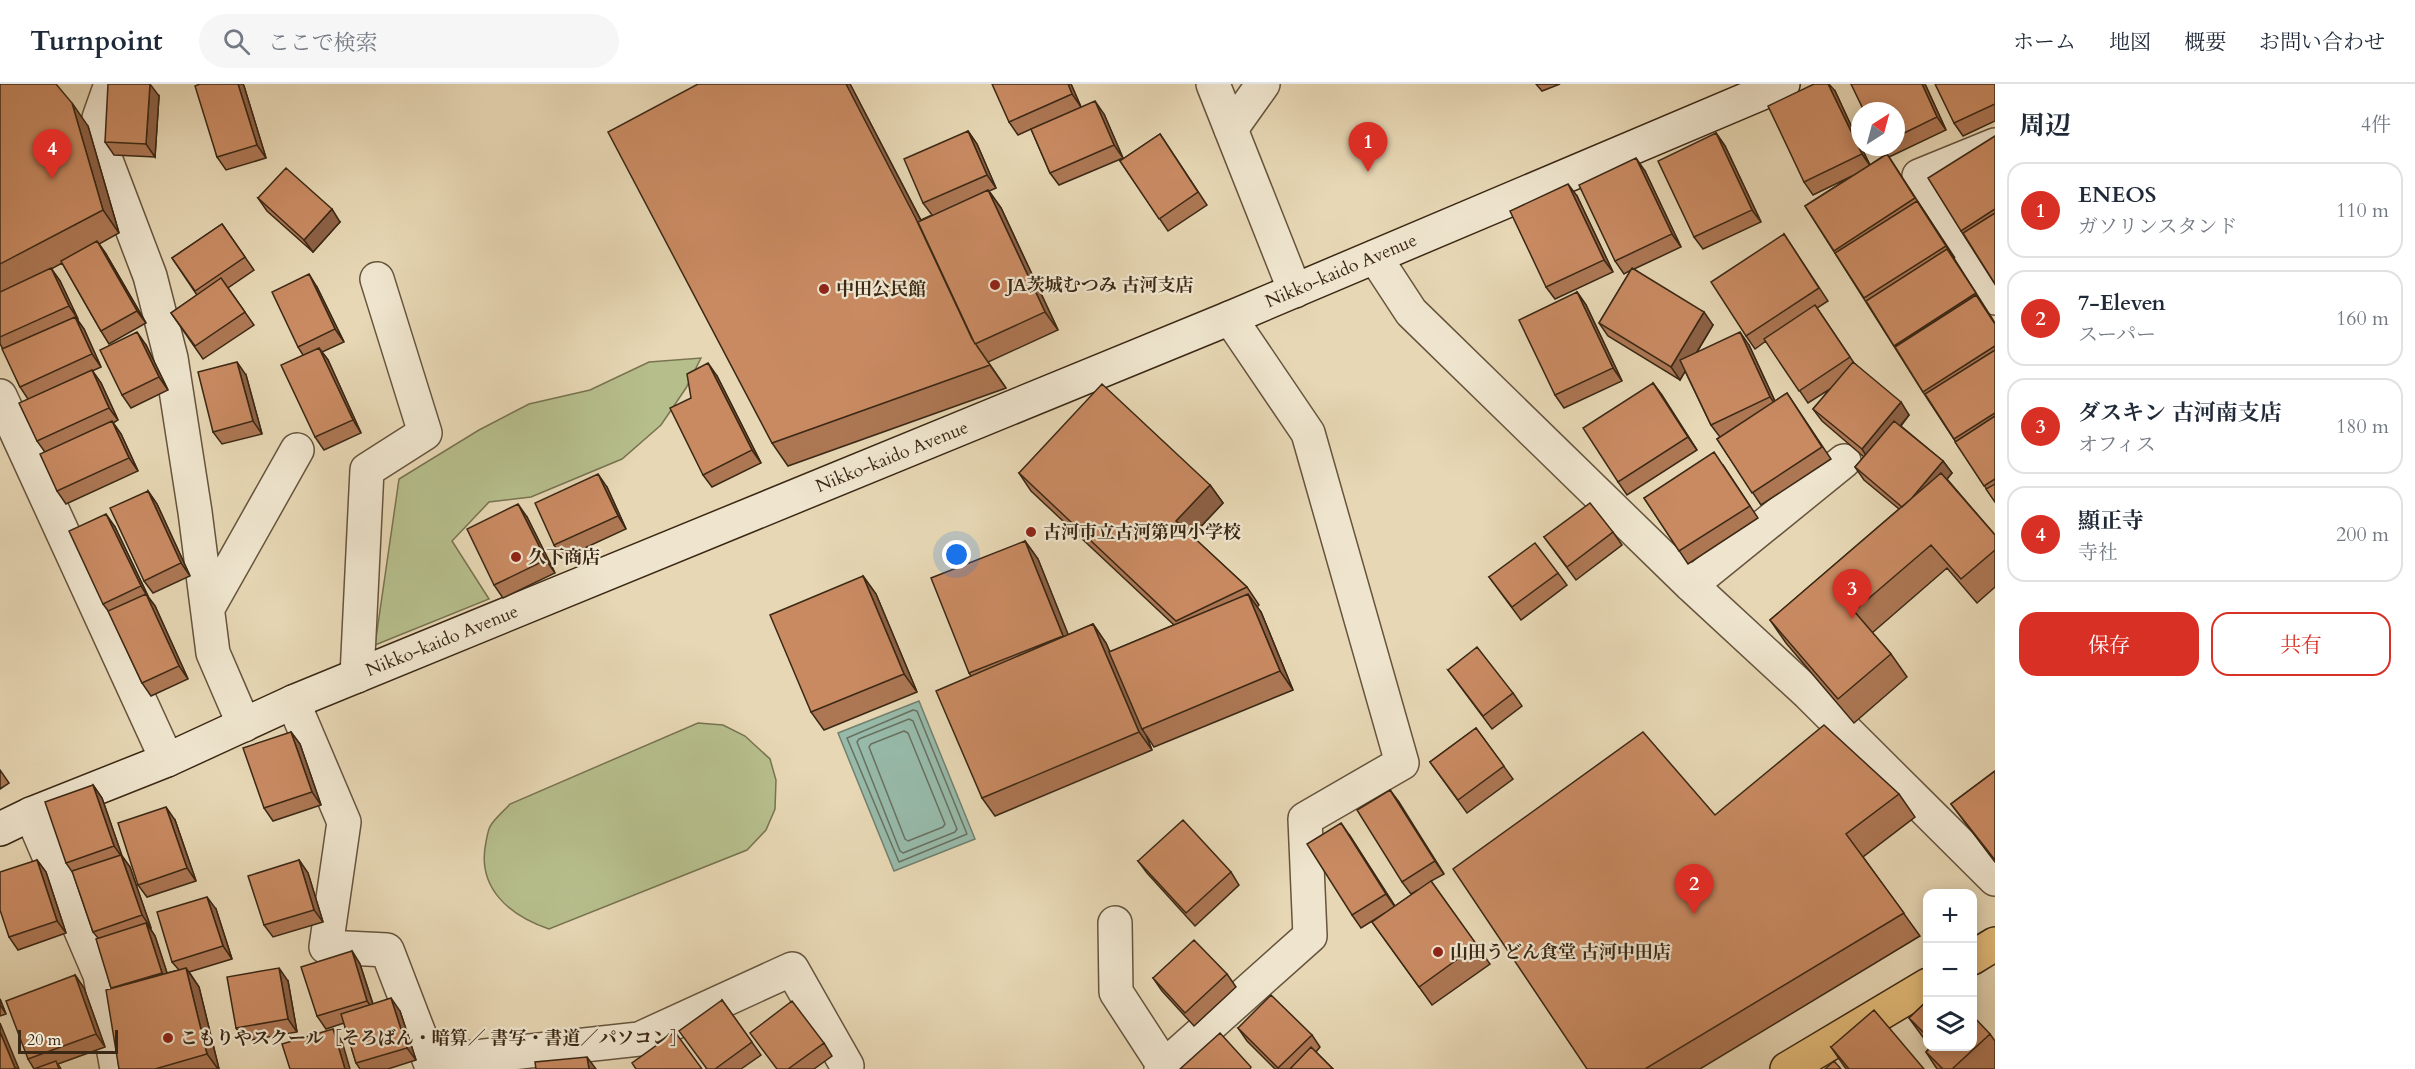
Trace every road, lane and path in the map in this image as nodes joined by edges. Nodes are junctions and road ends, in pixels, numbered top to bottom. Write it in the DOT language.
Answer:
graph roads {
  1 [pos="111,84"];
  2 [pos="1213,84"];
  3 [pos="1263,84"];
  4 [pos="1783,84"];
  5 [pos="1231,129"];
  6 [pos="1995,145"];
  7 [pos="1375,257"];
  8 [pos="377,279"];
  9 [pos="1295,291"];
  10 [pos="1995,298"];
  11 [pos="1230,318"];
  12 [pos="0,396"];
  13 [pos="297,450"];
  14 [pos="1844,461"];
  15 [pos="1690,585"];
  16 [pos="208,608"];
  17 [pos="357,676"];
  18 [pos="293,702"];
  19 [pos="244,725"];
  20 [pos="167,760"];
  21 [pos="31,814"];
  22 [pos="0,828"];
  23 [pos="1995,879"];
  24 [pos="1115,923"];
  25 [pos="1995,944"];
  26 [pos="1977,955"];
  27 [pos="1923,988"];
  28 [pos="846,1068"];
  29 [pos="1163,1068"];
  30 [pos="117,1069"];
  31 [pos="1787,1069"];
  1 -- 16 [label="street"];
  2 -- 5 [label="street"];
  3 -- 5 [label="street"];
  4 -- 7 [label="street, Nikko-kaido Avenue"];
  5 -- 9 [label="street"];
  6 -- 10 [label="street"];
  7 -- 9 [label="street, Nikko-kaido Avenue"];
  7 -- 15 [label="street"];
  8 -- 17 [label="street"];
  9 -- 11 [label="street, Nikko-kaido Avenue"];
  11 -- 17 [label="street, Nikko-kaido Avenue"];
  11 -- 29 [label="street"];
  12 -- 20 [label="street"];
  13 -- 16 [label="street"];
  14 -- 15 [label="street"];
  15 -- 23 [label="street"];
  16 -- 19 [label="street"];
  17 -- 18 [label="street, Nikko-kaido Avenue"];
  18 -- 19 [label="street, Nikko-kaido Avenue"];
  18 -- 28 [label="street"];
  19 -- 20 [label="street, Nikko-kaido Avenue"];
  20 -- 21 [label="street, Nikko-kaido Avenue"];
  21 -- 22 [label="street, Nikko-kaido Avenue"];
  21 -- 30 [label="street"];
  24 -- 29 [label="street"];
  25 -- 26 [label="highway"];
  27 -- 31 [label="highway"];
}
